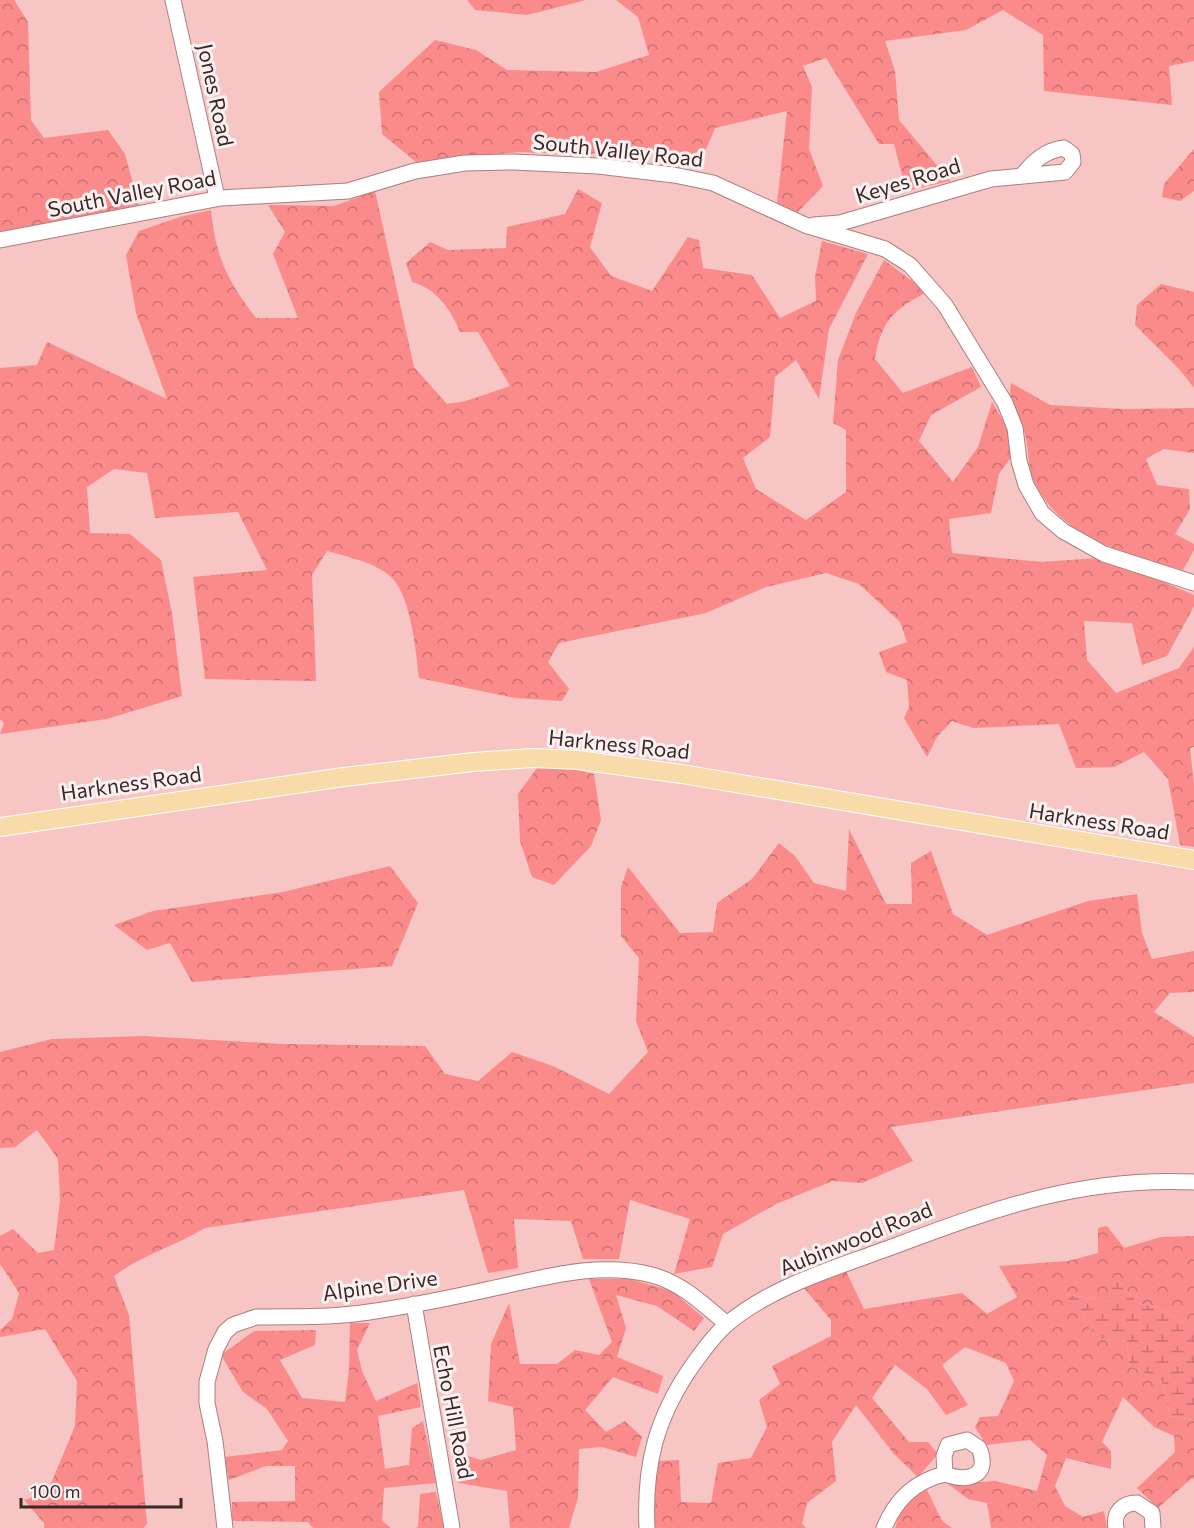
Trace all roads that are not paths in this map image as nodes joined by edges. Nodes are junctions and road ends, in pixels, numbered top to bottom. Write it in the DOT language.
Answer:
graph roads {
  1 [pos="173,0"];
  2 [pos="1023,174"];
  3 [pos="217,198"];
  4 [pos="805,225"];
  5 [pos="0,240"];
  6 [pos="1194,583"];
  7 [pos="0,827"];
  8 [pos="1194,860"];
  9 [pos="1194,1182"];
  10 [pos="414,1304"];
  11 [pos="727,1324"];
  12 [pos="945,1474"];
  13 [pos="225,1528"];
  14 [pos="452,1528"];
  15 [pos="647,1528"];
  16 [pos="884,1528"];
  17 [pos="1116,1528"];
  18 [pos="1153,1528"];
  1 -- 3 [label="street, Jones Road"];
  2 -- 4 [label="street, Keyes Road"];
  3 -- 4 [label="street, South Valley Road"];
  3 -- 5 [label="street, South Valley Road"];
  4 -- 6 [label="street, South Valley Road"];
  7 -- 8 [label="main road, Harkness Road"];
  9 -- 11 [label="street, Aubinwood Road"];
  10 -- 11 [label="street, Alpine Drive"];
  10 -- 13 [label="street, Alpine Drive"];
  10 -- 14 [label="street, Echo Hill Road"];
  11 -- 15 [label="street, Aubinwood Road"];
  12 -- 16 [label="street"];
  17 -- 18 [label="street"];
}
